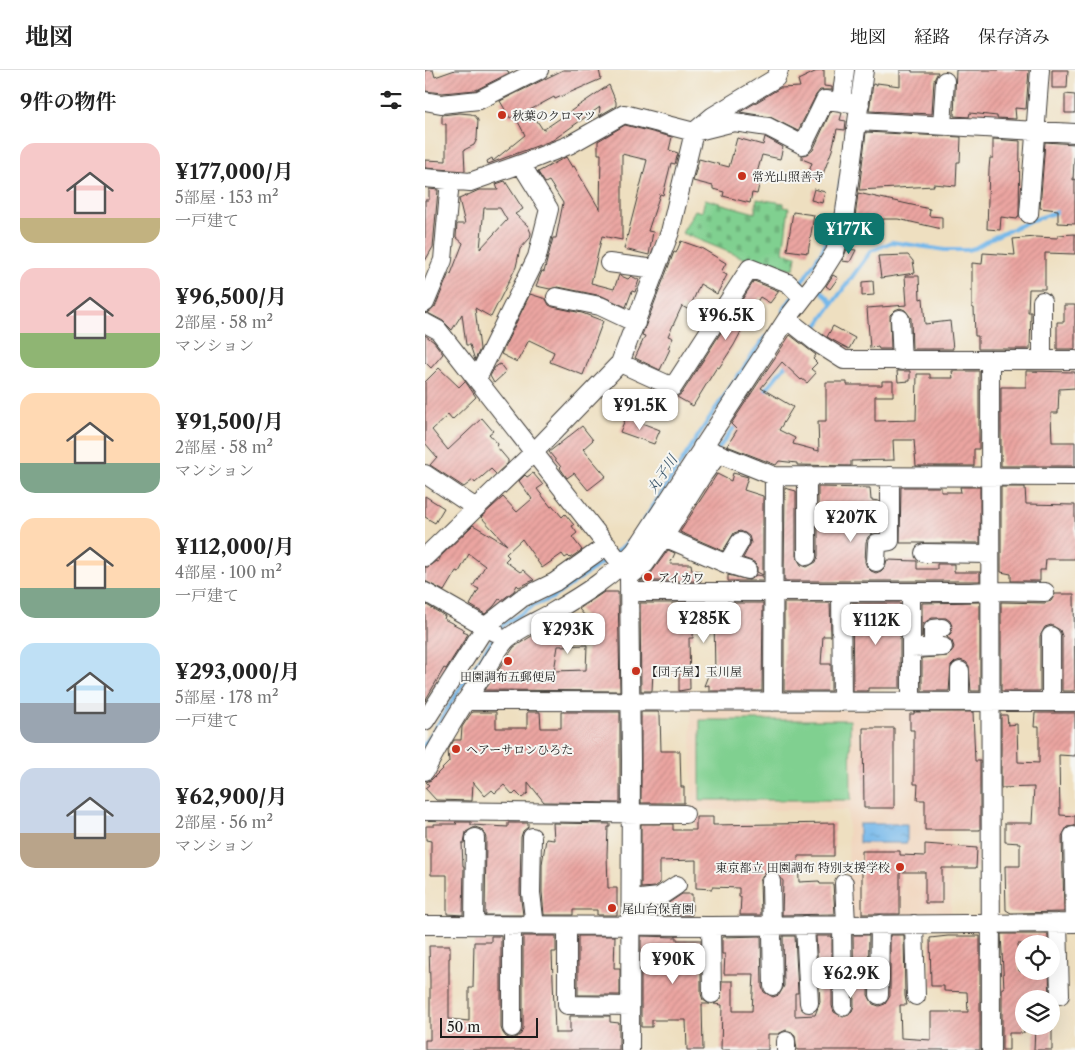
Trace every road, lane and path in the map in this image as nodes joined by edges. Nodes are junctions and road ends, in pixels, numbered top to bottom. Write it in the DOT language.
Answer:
graph roads {
  1 [pos="539,70"];
  2 [pos="779,70"];
  3 [pos="845,70"];
  4 [pos="864,70"];
  5 [pos="1040,70"];
  6 [pos="945,81"];
  7 [pos="425,101"];
  8 [pos="851,107"];
  9 [pos="942,125"];
  10 [pos="1034,130"];
  11 [pos="694,132"];
  12 [pos="1075,133"];
  13 [pos="521,164"];
  14 [pos="425,178"];
  15 [pos="450,180"];
  16 [pos="1029,214"];
  17 [pos="609,263"];
  18 [pos="656,269"];
  19 [pos="810,289"];
  20 [pos="556,298"];
  21 [pos="1042,301"];
  22 [pos="425,303"];
  23 [pos="787,319"];
  24 [pos="900,319"];
  25 [pos="636,322"];
  26 [pos="425,323"];
  27 [pos="990,360"];
  28 [pos="1041,360"];
  29 [pos="1075,360"];
  30 [pos="902,361"];
  31 [pos="620,363"];
  32 [pos="477,379"];
  33 [pos="709,450"];
  34 [pos="534,452"];
  35 [pos="425,474"];
  36 [pos="773,476"];
  37 [pos="807,476"];
  38 [pos="890,476"];
  39 [pos="990,477"];
  40 [pos="1075,477"];
  41 [pos="476,508"];
  42 [pos="658,533"];
  43 [pos="740,542"];
  44 [pos="607,545"];
  45 [pos="923,553"];
  46 [pos="991,554"];
  47 [pos="807,556"];
  48 [pos="425,557"];
  49 [pos="876,562"];
  50 [pos="727,564"];
  51 [pos="747,570"];
  52 [pos="627,578"];
  53 [pos="991,591"];
  54 [pos="425,592"];
  55 [pos="773,592"];
  56 [pos="841,592"];
  57 [pos="911,592"];
  58 [pos="1045,592"];
  59 [pos="486,626"];
  60 [pos="943,628"];
  61 [pos="1051,636"];
  62 [pos="506,640"];
  63 [pos="911,648"];
  64 [pos="960,671"];
  65 [pos="465,701"];
  66 [pos="630,702"];
  67 [pos="773,702"];
  68 [pos="842,702"];
  69 [pos="911,702"];
  70 [pos="960,702"];
  71 [pos="1051,702"];
  72 [pos="1075,702"];
  73 [pos="991,703"];
  74 [pos="425,721"];
  75 [pos="431,745"];
  76 [pos="425,771"];
  77 [pos="425,811"];
  78 [pos="631,813"];
  79 [pos="685,814"];
  80 [pos="1073,836"];
  81 [pos="531,837"];
  82 [pos="475,838"];
  83 [pos="771,881"];
  84 [pos="844,883"];
  85 [pos="677,885"];
  86 [pos="631,900"];
  87 [pos="991,923"];
  88 [pos="1069,923"];
  89 [pos="844,924"];
  90 [pos="880,924"];
  91 [pos="914,924"];
  92 [pos="425,925"];
  93 [pos="631,925"];
  94 [pos="771,925"];
  95 [pos="805,925"];
  96 [pos="474,926"];
  97 [pos="512,926"];
  98 [pos="535,926"];
  99 [pos="567,926"];
  100 [pos="711,926"];
  101 [pos="773,986"];
  102 [pos="712,994"];
  103 [pos="879,995"];
  104 [pos="1060,995"];
  105 [pos="916,996"];
  106 [pos="809,1003"];
  107 [pos="630,1006"];
  108 [pos="843,1006"];
  109 [pos="512,1028"];
  110 [pos="630,1050"];
  111 [pos="991,1050"];
  1 -- 7 [label="street"];
  2 -- 11 [label="street"];
  3 -- 8 [label="street"];
  4 -- 8 [label="street"];
  5 -- 10 [label="street"];
  6 -- 9 [label="street"];
  8 -- 9 [label="street"];
  8 -- 11 [label="street"];
  8 -- 19 [label="street"];
  9 -- 10 [label="street"];
  10 -- 12 [label="street"];
  10 -- 16 [label="street"];
  11 -- 13 [label="street"];
  11 -- 18 [label="street"];
  13 -- 15 [label="street"];
  13 -- 32 [label="street"];
  14 -- 15 [label="street"];
  15 -- 22 [label="street"];
  17 -- 18 [label="street"];
  18 -- 25 [label="street"];
  19 -- 23 [label="street"];
  19 -- 31 [label="street"];
  20 -- 25 [label="street"];
  21 -- 28 [label="street"];
  23 -- 30 [label="street"];
  23 -- 33 [label="street"];
  24 -- 30 [label="street"];
  25 -- 31 [label="street"];
  26 -- 32 [label="street"];
  27 -- 28 [label="street"];
  27 -- 30 [label="street"];
  27 -- 39 [label="street"];
  28 -- 29 [label="street"];
  31 -- 34 [label="street"];
  32 -- 34 [label="street"];
  33 -- 36 [label="street"];
  33 -- 42 [label="street"];
  34 -- 41 [label="street"];
  34 -- 44 [label="street"];
  35 -- 41 [label="street"];
  36 -- 37 [label="street"];
  36 -- 55 [label="street"];
  37 -- 38 [label="street"];
  37 -- 47 [label="street"];
  38 -- 39 [label="street"];
  38 -- 49 [label="street"];
  39 -- 40 [label="street"];
  39 -- 46 [label="street"];
  41 -- 48 [label="street"];
  42 -- 50 [label="street"];
  42 -- 52 [label="street"];
  43 -- 50 [label="street"];
  44 -- 52 [label="street"];
  44 -- 59 [label="street"];
  45 -- 46 [label="street"];
  46 -- 53 [label="street"];
  50 -- 51 [label="street"];
  52 -- 55 [label="street"];
  52 -- 62 [label="street"];
  52 -- 66 [label="street"];
  53 -- 57 [label="street"];
  53 -- 58 [label="street"];
  53 -- 73 [label="street"];
  54 -- 59 [label="street"];
  55 -- 56 [label="street"];
  55 -- 67 [label="street"];
  56 -- 57 [label="street"];
  56 -- 68 [label="street"];
  57 -- 63 [label="street"];
  59 -- 62 [label="street"];
  59 -- 74 [label="street"];
  60 -- 63 [label="street"];
  61 -- 71 [label="street"];
  62 -- 65 [label="street"];
  63 -- 69 [label="street"];
  64 -- 70 [label="street"];
  65 -- 66 [label="street"];
  65 -- 75 [label="street"];
  66 -- 67 [label="street"];
  66 -- 78 [label="street"];
  67 -- 68 [label="street"];
  68 -- 69 [label="street"];
  69 -- 70 [label="street"];
  70 -- 73 [label="street"];
  71 -- 72 [label="street"];
  71 -- 73 [label="street"];
  73 -- 87 [label="street"];
  75 -- 76 [label="street"];
  77 -- 78 [label="street"];
  78 -- 79 [label="street"];
  78 -- 86 [label="street"];
  80 -- 88 [label="street"];
  81 -- 98 [label="street"];
  82 -- 96 [label="street"];
  83 -- 94 [label="street"];
  84 -- 89 [label="street"];
  85 -- 86 [label="street"];
  86 -- 93 [label="street"];
  87 -- 88 [label="street"];
  87 -- 91 [label="street"];
  87 -- 111 [label="street"];
  88 -- 104 [label="street"];
  89 -- 90 [label="street"];
  89 -- 95 [label="street"];
  89 -- 108 [label="street"];
  90 -- 91 [label="street"];
  90 -- 103 [label="street"];
  91 -- 105 [label="street"];
  92 -- 96 [label="street"];
  93 -- 99 [label="street"];
  93 -- 100 [label="street"];
  93 -- 107 [label="street"];
  94 -- 95 [label="street"];
  94 -- 100 [label="street"];
  94 -- 101 [label="street"];
  95 -- 106 [label="street"];
  96 -- 97 [label="street"];
  97 -- 98 [label="street"];
  97 -- 109 [label="street"];
  98 -- 99 [label="street"];
  99 -- 107 [label="street"];
  100 -- 102 [label="street"];
  107 -- 110 [label="street"];
}
